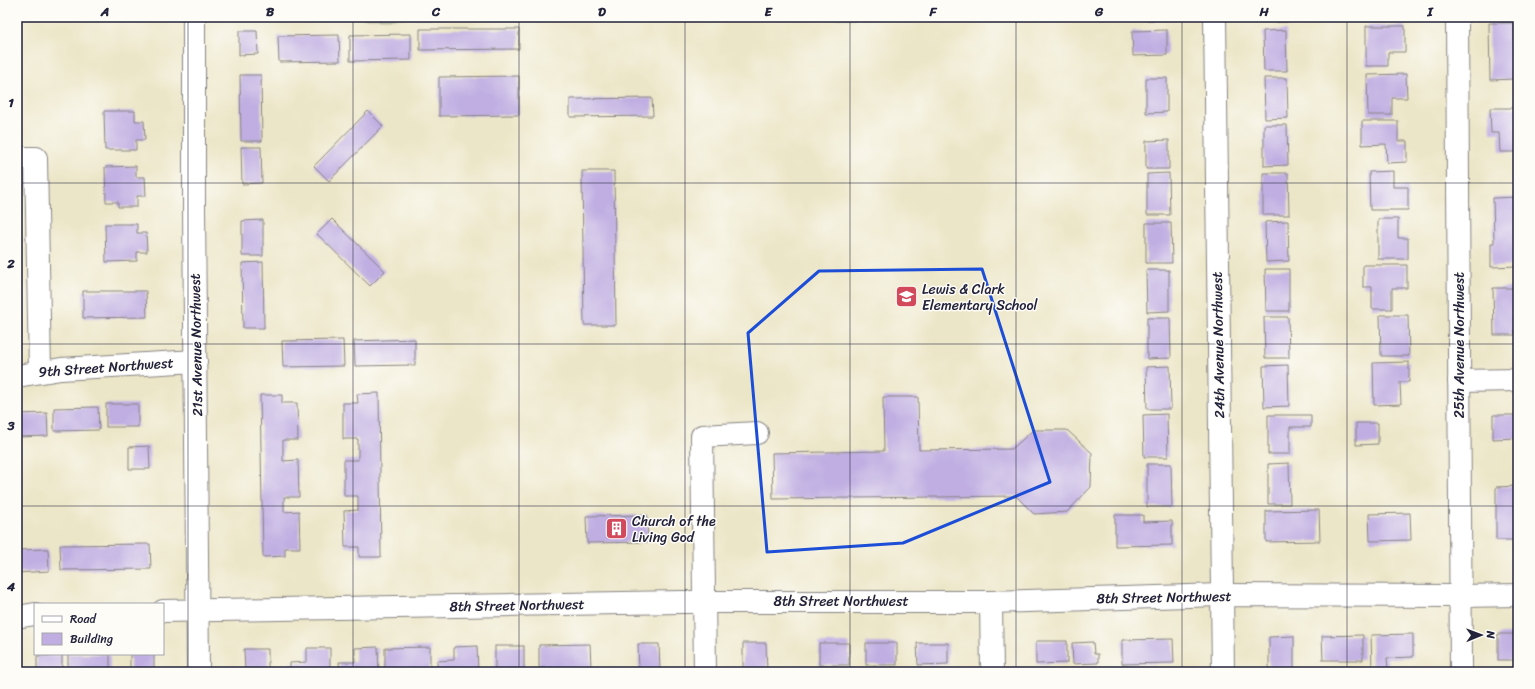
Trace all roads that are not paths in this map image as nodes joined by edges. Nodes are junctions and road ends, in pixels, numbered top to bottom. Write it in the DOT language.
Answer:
graph roads {
  1 [pos="194,17"];
  2 [pos="1215,17"];
  3 [pos="1457,17"];
  4 [pos="17,158"];
  5 [pos="196,361"];
  6 [pos="40,372"];
  7 [pos="17,376"];
  8 [pos="1518,380"];
  9 [pos="1459,381"];
  10 [pos="757,434"];
  11 [pos="1518,594"];
  12 [pos="1221,595"];
  13 [pos="1461,596"];
  14 [pos="704,602"];
  15 [pos="991,602"];
  16 [pos="198,610"];
  17 [pos="164,611"];
  18 [pos="34,614"];
  19 [pos="17,616"];
  20 [pos="198,672"];
  21 [pos="705,672"];
  22 [pos="992,672"];
  23 [pos="1223,672"];
  24 [pos="1461,672"];
  1 -- 5 [label="street, 21st Avenue Northwest"];
  2 -- 12 [label="street, 24th Avenue Northwest"];
  3 -- 9 [label="street, 25th Avenue Northwest"];
  4 -- 6 [label="street"];
  5 -- 6 [label="street, 9th Street Northwest"];
  5 -- 16 [label="street, 21st Avenue Northwest"];
  6 -- 7 [label="street, 9th Street Northwest"];
  8 -- 9 [label="street"];
  9 -- 13 [label="street, 25th Avenue Northwest"];
  10 -- 14 [label="street"];
  11 -- 13 [label="street, 8th Street Northwest"];
  12 -- 13 [label="street, 8th Street Northwest"];
  12 -- 15 [label="street, 8th Street Northwest"];
  12 -- 23 [label="street, 24th Avenue Northwest"];
  13 -- 24 [label="street, 25th Avenue Northwest"];
  14 -- 15 [label="street, 8th Street Northwest"];
  14 -- 16 [label="street, 8th Street Northwest"];
  14 -- 21 [label="street"];
  15 -- 22 [label="street"];
  16 -- 17 [label="street, 8th Street Northwest"];
  16 -- 20 [label="street, 21st Avenue Northwest"];
  18 -- 19 [label="street"];
}
